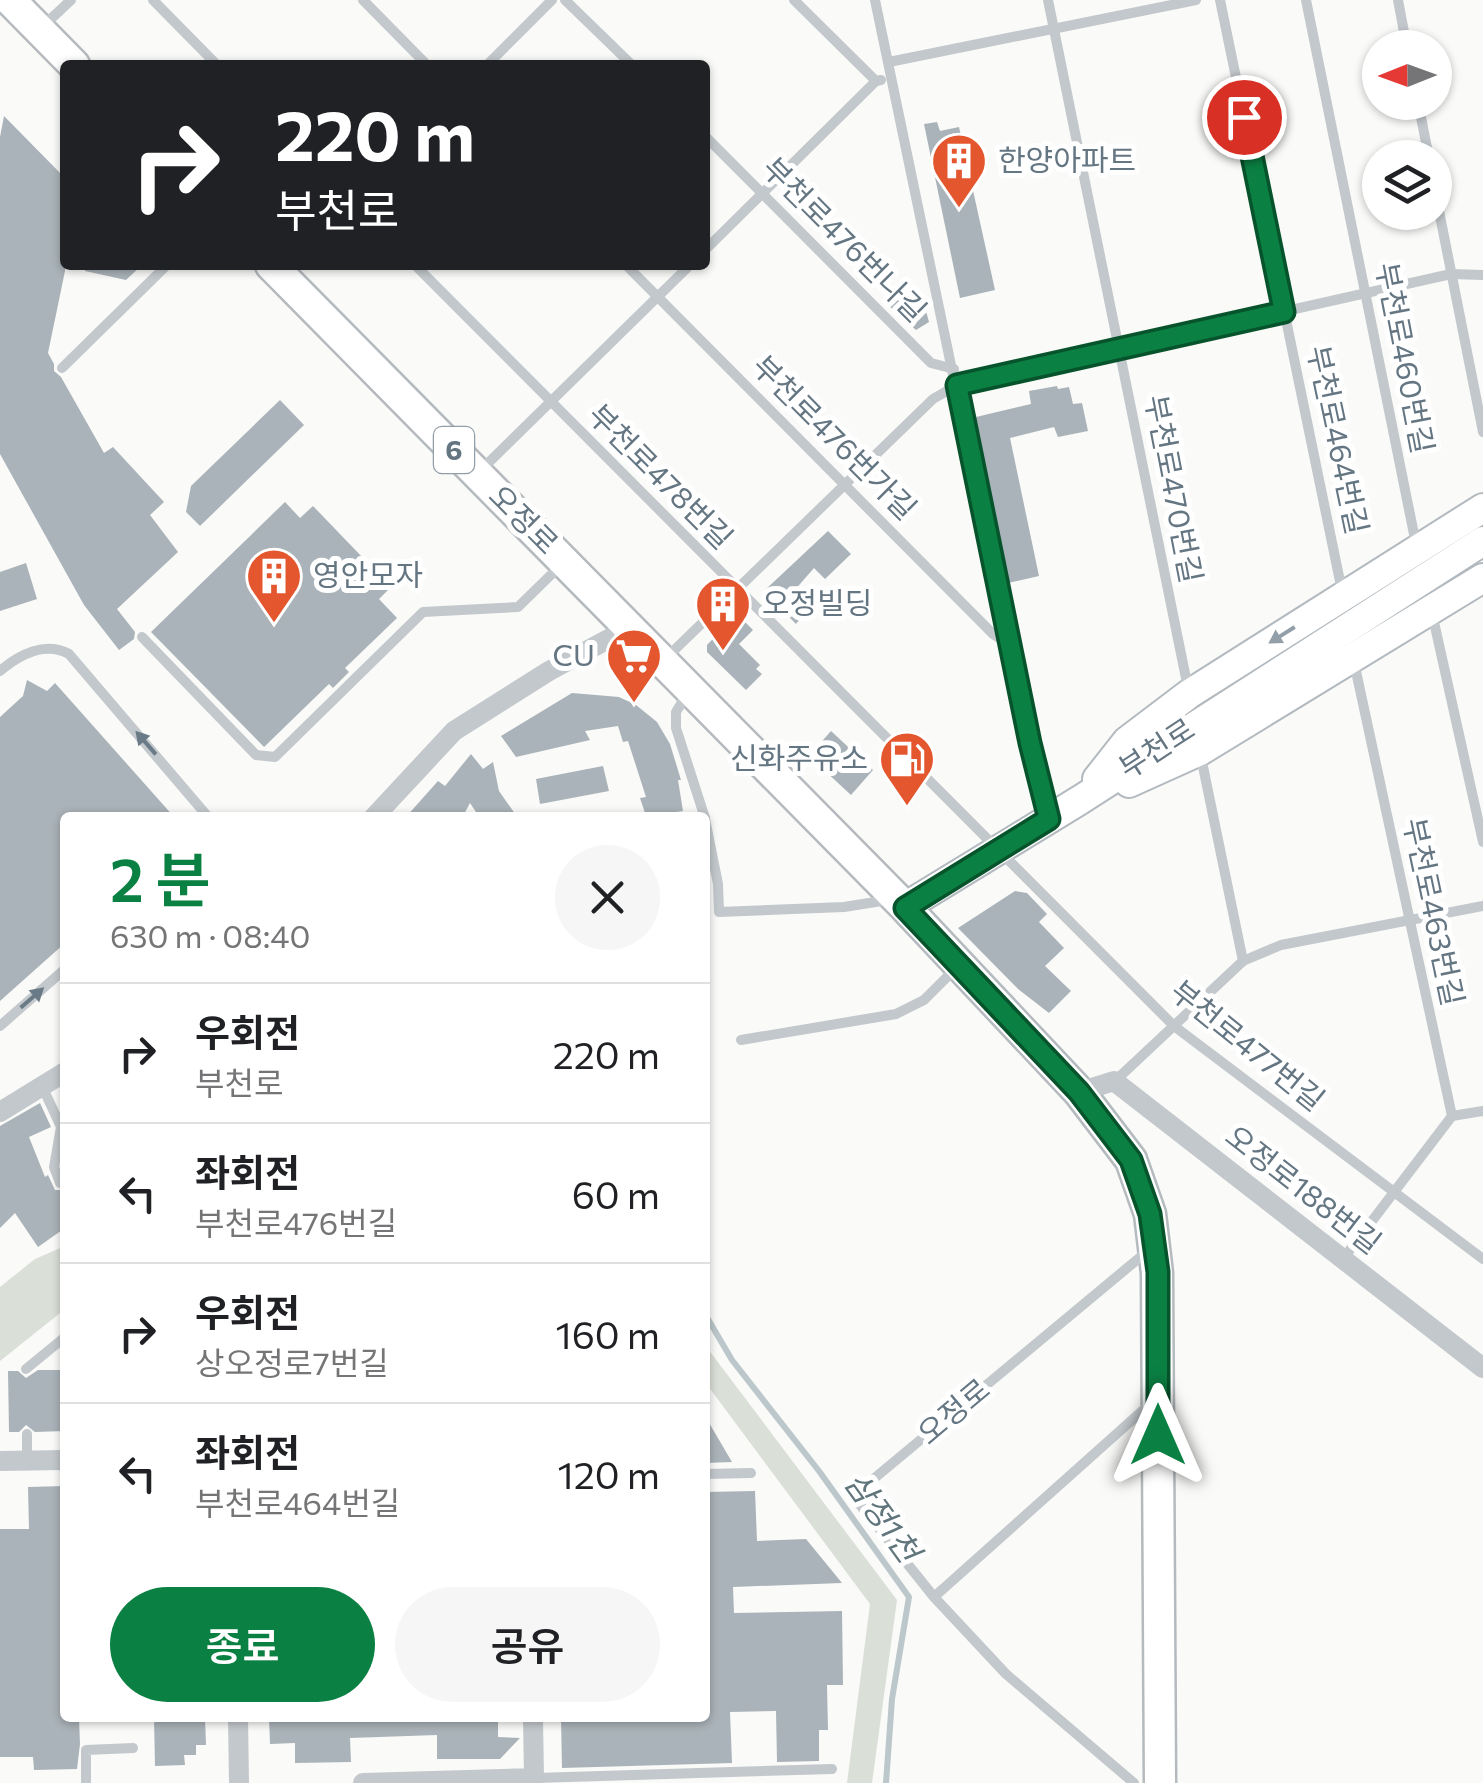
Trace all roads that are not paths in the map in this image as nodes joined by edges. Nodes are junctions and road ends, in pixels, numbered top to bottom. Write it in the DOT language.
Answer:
graph roads {
  1 [pos="10,0"];
  2 [pos="70,0"];
  3 [pos="154,0"];
  4 [pos="364,0"];
  5 [pos="552,0"];
  6 [pos="566,0"];
  7 [pos="794,0"];
  8 [pos="876,0"];
  9 [pos="1048,0"];
  10 [pos="1196,0"];
  11 [pos="1220,0"];
  12 [pos="1306,0"];
  13 [pos="1398,0"];
  14 [pos="1054,28"];
  15 [pos="39,30"];
  16 [pos="1404,30"];
  17 [pos="69,60"];
  18 [pos="212,60"];
  19 [pos="422,60"];
  20 [pos="492,60"];
  21 [pos="627,60"];
  22 [pos="888,62"];
  23 [pos="892,77"];
  24 [pos="876,81"];
  25 [pos="710,141"];
  26 [pos="764,192"];
  27 [pos="1443,230"];
  28 [pos="710,245"];
  29 [pos="162,270"];
  30 [pos="281,270"];
  31 [pos="420,270"];
  32 [pos="631,270"];
  33 [pos="685,270"];
  34 [pos="1451,274"];
  35 [pos="1483,275"];
  36 [pos="1366,293"];
  37 [pos="658,297"];
  38 [pos="1284,312"];
  39 [pos="1119,349"];
  40 [pos="62,368"];
  41 [pos="954,369"];
  42 [pos="957,385"];
  43 [pos="552,402"];
  44 [pos="1483,432"];
  45 [pos="478,474"];
  46 [pos="844,485"];
  47 [pos="1483,508"];
  48 [pos="1483,541"];
  49 [pos="1417,550"];
  50 [pos="564,562"];
  51 [pos="1483,578"];
  52 [pos="736,590"];
  53 [pos="1342,597"];
  54 [pos="1432,610"];
  55 [pos="630,628"];
  56 [pos="142,636"];
  57 [pos="1009,644"];
  58 [pos="1353,660"];
  59 [pos="662,661"];
  60 [pos="0,671"];
  61 [pos="690,689"];
  62 [pos="1189,694"];
  63 [pos="1200,751"];
  64 [pos="1080,800"];
  65 [pos="204,812"];
  66 [pos="386,812"];
  67 [pos="703,812"];
  68 [pos="1049,819"];
  69 [pos="1483,842"];
  70 [pos="710,843"];
  71 [pos="1000,848"];
  72 [pos="710,884"];
  73 [pos="718,884"];
  74 [pos="901,903"];
  75 [pos="1483,906"];
  76 [pos="1410,921"];
  77 [pos="1243,962"];
  78 [pos="960,965"];
  79 [pos="60,973"];
  80 [pos="0,1026"];
  81 [pos="1174,1026"];
  82 [pos="741,1040"];
  83 [pos="60,1075"];
  84 [pos="1114,1082"];
  85 [pos="42,1086"];
  86 [pos="1079,1092"];
  87 [pos="1483,1111"];
  88 [pos="0,1112"];
  89 [pos="1452,1116"];
  90 [pos="60,1125"];
  91 [pos="60,1133"];
  92 [pos="60,1184"];
  93 [pos="1394,1192"];
  94 [pos="1154,1245"];
  95 [pos="1344,1259"];
  96 [pos="1483,1260"];
  97 [pos="60,1341"];
  98 [pos="1483,1368"];
  99 [pos="26,1369"];
  100 [pos="1158,1397"];
  101 [pos="27,1434"];
  102 [pos="0,1460"];
  103 [pos="27,1460"];
  104 [pos="60,1460"];
  105 [pos="710,1474"];
  106 [pos="751,1474"];
  107 [pos="934,1597"];
  108 [pos="238,1722"];
  109 [pos="533,1722"];
  110 [pos="134,1748"];
  111 [pos="832,1770"];
  112 [pos="534,1778"];
  113 [pos="86,1783"];
  114 [pos="239,1783"];
  115 [pos="363,1783"];
  116 [pos="1134,1783"];
  117 [pos="1160,1783"];
  1 -- 15 [label="main road"];
  2 -- 15 [label="lane"];
  3 -- 18 [label="lane"];
  4 -- 19 [label="lane"];
  5 -- 20 [label="lane"];
  6 -- 21 [label="lane"];
  7 -- 24 [label="lane"];
  8 -- 22 [label="lane"];
  9 -- 14 [label="lane, 부천로470번길"];
  10 -- 14 [label="lane"];
  11 -- 38 [label="lane, 부천로464번길"];
  12 -- 36 [label="lane, 부천로460번길"];
  13 -- 16 [label="lane"];
  14 -- 22 [label="lane"];
  14 -- 39 [label="lane, 부천로470번길"];
  15 -- 17 [label="main road"];
  22 -- 23 [label="lane"];
  23 -- 24 [label="lane"];
  23 -- 41 [label="lane"];
  24 -- 26 [label="lane"];
  25 -- 26 [label="lane, 부천로476번나길"];
  26 -- 28 [label="lane"];
  26 -- 41 [label="lane, 부천로476번나길"];
  27 -- 34 [label="lane"];
  29 -- 40 [label="lane"];
  30 -- 45 [label="main road, 오정로 / 6"];
  31 -- 43 [label="lane, 부천로478번길"];
  32 -- 37 [label="lane, 부천로476번가길"];
  33 -- 37 [label="lane"];
  34 -- 35 [label="lane"];
  34 -- 36 [label="lane"];
  34 -- 44 [label="lane"];
  36 -- 38 [label="lane"];
  36 -- 49 [label="lane, 부천로460번길"];
  37 -- 43 [label="lane"];
  37 -- 46 [label="lane, 부천로476번가길"];
  38 -- 39 [label="lane"];
  38 -- 53 [label="lane, 부천로464번길"];
  39 -- 42 [label="lane"];
  39 -- 62 [label="lane, 부천로470번길"];
  41 -- 42 [label="lane"];
  42 -- 46 [label="lane"];
  42 -- 57 [label="lane"];
  43 -- 45 [label="lane"];
  43 -- 52 [label="lane, 부천로478번길"];
  45 -- 50 [label="main road, 오정로 / 6"];
  46 -- 52 [label="lane"];
  46 -- 57 [label="lane, 부천로476번가길"];
  47 -- 49 [label="street"];
  48 -- 64 [label="street, 부천로"];
  49 -- 53 [label="street"];
  50 -- 55 [label="main road, 오정로 / 6"];
  50 -- 56 [label="lane"];
  51 -- 54 [label="street"];
  52 -- 59 [label="lane"];
  52 -- 71 [label="lane, 부천로478번길"];
  53 -- 62 [label="street, one-way"];
  54 -- 58 [label="street"];
  54 -- 69 [label="lane"];
  55 -- 59 [label="main road, 오정로 / 6"];
  55 -- 66 [label="street"];
  57 -- 68 [label="lane"];
  58 -- 63 [label="street"];
  58 -- 76 [label="lane, 부천로463번길"];
  59 -- 61 [label="main road, 오정로 / 6"];
  65 -- 60 [label="lane, one-way"];
  61 -- 67 [label="lane"];
  61 -- 74 [label="main road, 오정로 / 6"];
  62 -- 64 [label="street"];
  63 -- 64 [label="street"];
  63 -- 77 [label="lane, 부천로"];
  64 -- 68 [label="street, 부천로"];
  68 -- 71 [label="street, 부천로"];
  70 -- 73 [label="lane"];
  71 -- 74 [label="street, 부천로"];
  71 -- 81 [label="lane, 부천로477번길"];
  72 -- 73 [label="lane"];
  73 -- 74 [label="lane"];
  74 -- 78 [label="main road, 오정로 / 6"];
  75 -- 76 [label="lane"];
  76 -- 77 [label="lane"];
  76 -- 89 [label="lane, 부천로463번길"];
  77 -- 81 [label="lane"];
  78 -- 82 [label="lane"];
  78 -- 86 [label="main road, 오정로 / 6"];
  80 -- 79 [label="lane, one-way"];
  81 -- 84 [label="lane"];
  81 -- 93 [label="lane, 부천로477번길"];
  83 -- 85 [label="street"];
  84 -- 86 [label="street"];
  84 -- 95 [label="street, 오정로188번길"];
  85 -- 88 [label="street"];
  85 -- 90 [label="lane"];
  86 -- 94 [label="main road, 오정로 / 6"];
  87 -- 89 [label="lane"];
  89 -- 93 [label="lane"];
  91 -- 92 [label="lane"];
  93 -- 95 [label="lane"];
  93 -- 96 [label="lane, 부천로477번길"];
  94 -- 100 [label="main road, 오정로 / 6"];
  94 -- 107 [label="lane, 오정로"];
  95 -- 98 [label="street, 오정로188번길"];
  97 -- 99 [label="lane"];
  100 -- 107 [label="lane"];
  100 -- 117 [label="main road, 오정로 / 6"];
  101 -- 103 [label="lane"];
  102 -- 103 [label="street"];
  103 -- 104 [label="street"];
  105 -- 106 [label="lane"];
  107 -- 116 [label="lane, 오정로"];
  108 -- 114 [label="street"];
  109 -- 112 [label="street"];
  110 -- 113 [label="lane"];
  111 -- 112 [label="lane"];
  112 -- 115 [label="street"];
}
